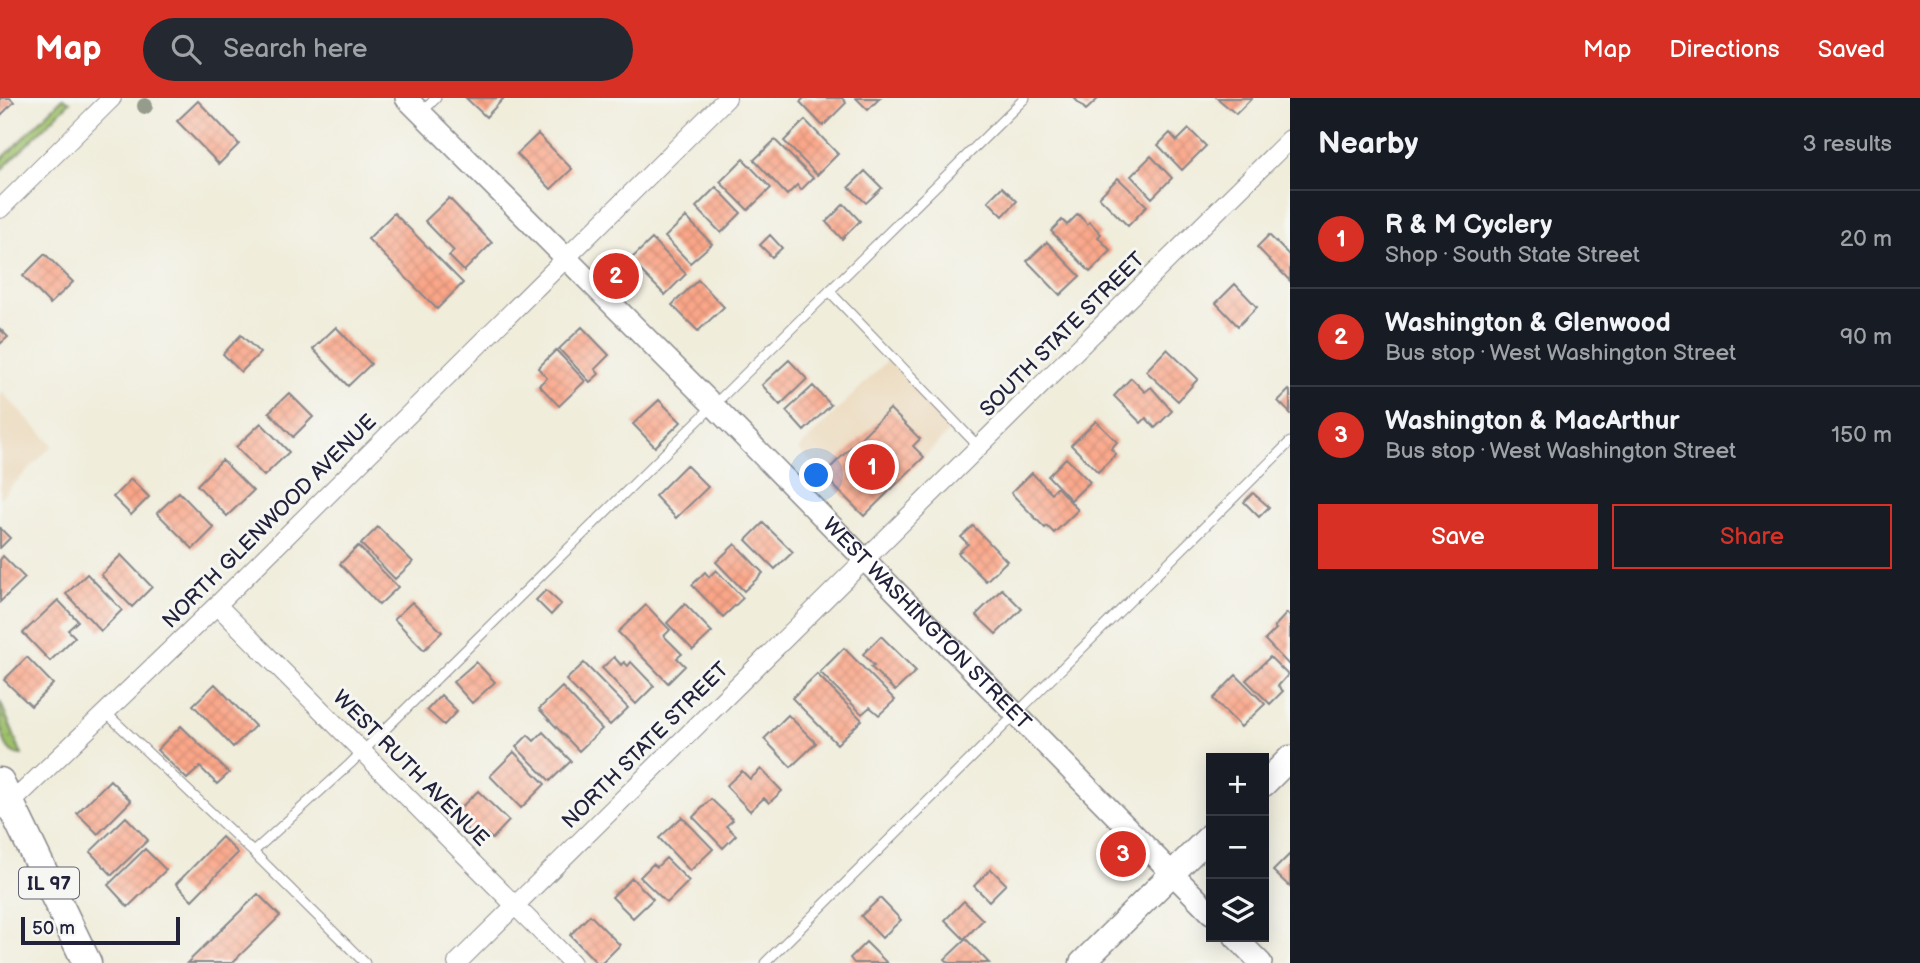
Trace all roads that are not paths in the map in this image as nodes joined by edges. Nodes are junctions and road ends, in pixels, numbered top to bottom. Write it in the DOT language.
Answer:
graph roads {
  1 [pos="112,98"];
  2 [pos="727,98"];
  3 [pos="1025,98"];
  4 [pos="421,103"];
  5 [pos="1290,139"];
  6 [pos="0,209"];
  7 [pos="567,258"];
  8 [pos="829,291"];
  9 [pos="714,405"];
  10 [pos="1290,442"];
  11 [pos="980,448"];
  12 [pos="865,559"];
  13 [pos="218,605"];
  14 [pos="106,712"];
  15 [pos="1016,713"];
  16 [pos="363,750"];
  17 [pos="1290,758"];
  18 [pos="1269,778"];
  19 [pos="4,800"];
  20 [pos="1206,840"];
  21 [pos="253,852"];
  22 [pos="1172,874"];
  23 [pos="515,905"];
  24 [pos="1206,908"];
  25 [pos="1240,942"];
  26 [pos="87,963"];
  27 [pos="365,963"];
  28 [pos="457,963"];
  29 [pos="572,963"];
  30 [pos="765,963"];
  31 [pos="1082,963"];
  32 [pos="1261,963"];
  1 -- 6 [label="street"];
  2 -- 7 [label="street, NORTH GLENWOOD AVENUE"];
  3 -- 8 [label="lane"];
  4 -- 7 [label="street, WEST WASHINGTON STREET"];
  5 -- 11 [label="street, SOUTH STATE STREET"];
  7 -- 9 [label="street, WEST WASHINGTON STREET"];
  7 -- 13 [label="street, NORTH GLENWOOD AVENUE"];
  8 -- 9 [label="lane"];
  8 -- 11 [label="lane"];
  9 -- 12 [label="street, WEST WASHINGTON STREET"];
  9 -- 16 [label="lane"];
  10 -- 15 [label="lane"];
  11 -- 12 [label="street, SOUTH STATE STREET"];
  12 -- 15 [label="street, WEST WASHINGTON STREET"];
  12 -- 23 [label="street, NORTH STATE STREET"];
  13 -- 14 [label="street, NORTH GLENWOOD AVENUE"];
  13 -- 16 [label="street, WEST RUTH AVENUE"];
  14 -- 19 [label="street, NORTH GLENWOOD AVENUE"];
  14 -- 21 [label="lane"];
  15 -- 22 [label="street, WEST WASHINGTON STREET"];
  15 -- 30 [label="lane"];
  16 -- 21 [label="lane"];
  16 -- 23 [label="street, WEST RUTH AVENUE"];
  17 -- 18 [label="main road"];
  19 -- 26 [label="main road, IL 97"];
  20 -- 22 [label="main road"];
  21 -- 27 [label="lane"];
  22 -- 24 [label="street, WEST WASHINGTON STREET"];
  22 -- 31 [label="main road"];
  23 -- 28 [label="street, NORTH STATE STREET"];
  23 -- 29 [label="street, WEST RUTH AVENUE"];
  25 -- 32 [label="street"];
}
